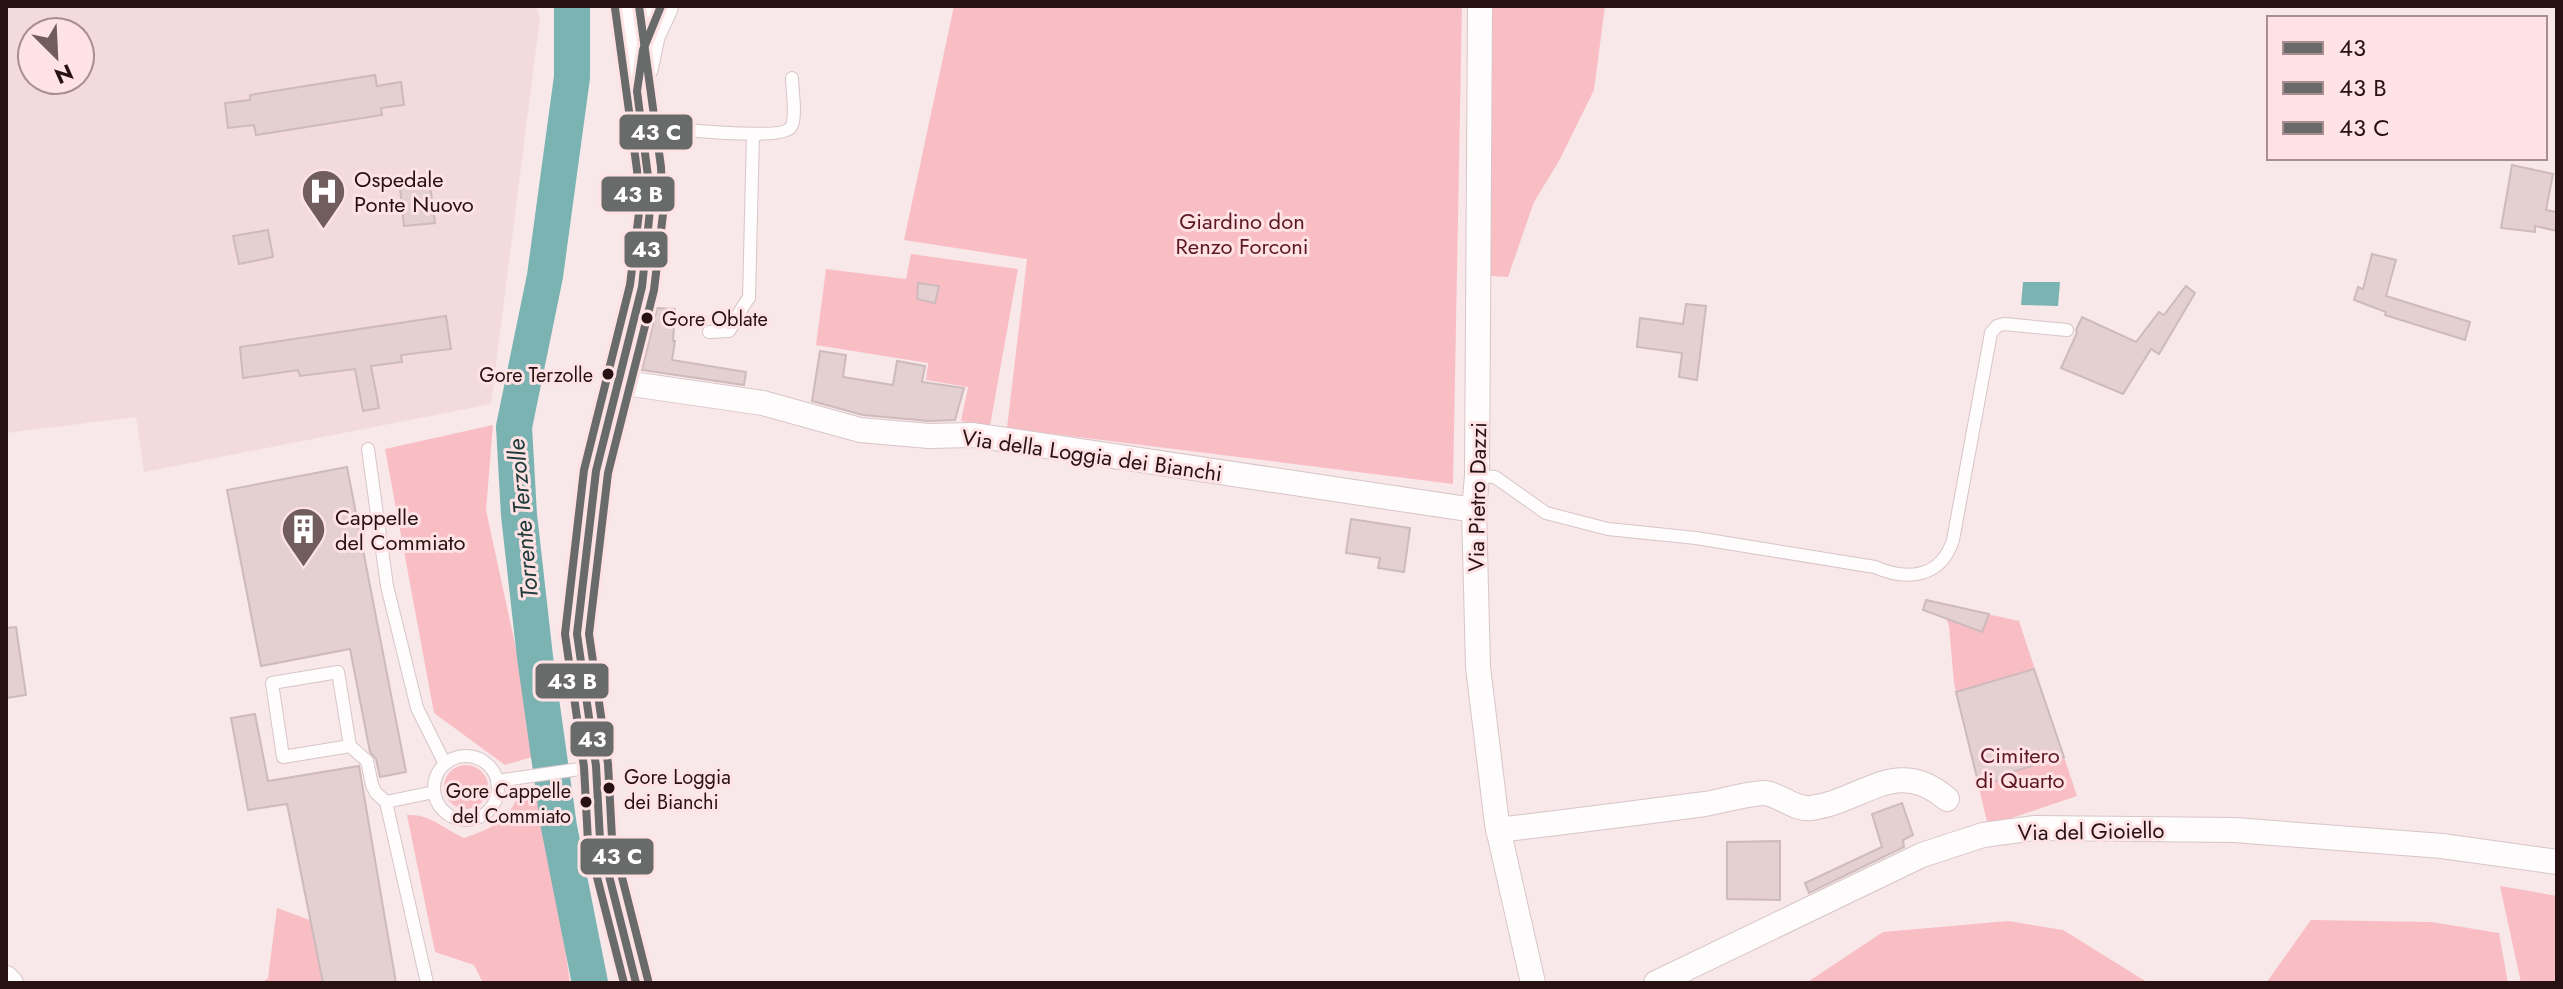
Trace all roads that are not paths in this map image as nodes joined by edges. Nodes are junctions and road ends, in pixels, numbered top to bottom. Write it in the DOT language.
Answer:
graph roads {
  1 [pos="629,6"];
  2 [pos="660,6"];
  3 [pos="1480,6"];
  4 [pos="792,78"];
  5 [pos="637,91"];
  6 [pos="641,127"];
  7 [pos="753,134"];
  8 [pos="2067,330"];
  9 [pos="709,332"];
  10 [pos="618,382"];
  11 [pos="368,449"];
  12 [pos="1477,476"];
  13 [pos="1474,510"];
  14 [pos="350,746"];
  15 [pos="445,764"];
  16 [pos="586,768"];
  17 [pos="497,781"];
  18 [pos="434,792"];
  19 [pos="1947,799"];
  20 [pos="386,802"];
  21 [pos="1498,830"];
  22 [pos="2557,862"];
  23 [pos="6,978"];
  24 [pos="11,983"];
  25 [pos="427,983"];
  26 [pos="636,983"];
  27 [pos="1533,983"];
  28 [pos="1656,983"];
  1 -- 2 [label="street"];
  1 -- 5 [label="street"];
  2 -- 5 [label="street"];
  3 -- 12 [label="street, Via Pietro Dazzi"];
  4 -- 7 [label="lane"];
  5 -- 6 [label="street"];
  6 -- 7 [label="lane"];
  6 -- 10 [label="street"];
  7 -- 9 [label="lane"];
  8 -- 12 [label="lane"];
  10 -- 13 [label="street, Via della Loggia dei Bianchi"];
  10 -- 16 [label="street"];
  11 -- 15 [label="lane"];
  12 -- 13 [label="street, Via Pietro Dazzi"];
  13 -- 21 [label="street, Via Pietro Dazzi"];
  14 -- 14 [label="lane"];
  14 -- 20 [label="lane"];
  15 -- 17 [label="lane"];
  15 -- 18 [label="lane"];
  16 -- 17 [label="lane"];
  16 -- 26 [label="street"];
  17 -- 18 [label="lane"];
  18 -- 20 [label="lane"];
  19 -- 21 [label="street"];
  20 -- 25 [label="lane"];
  21 -- 27 [label="street, Via Pietro Dazzi"];
  22 -- 28 [label="street, Via del Gioiello"];
  23 -- 24 [label="street"];
}
